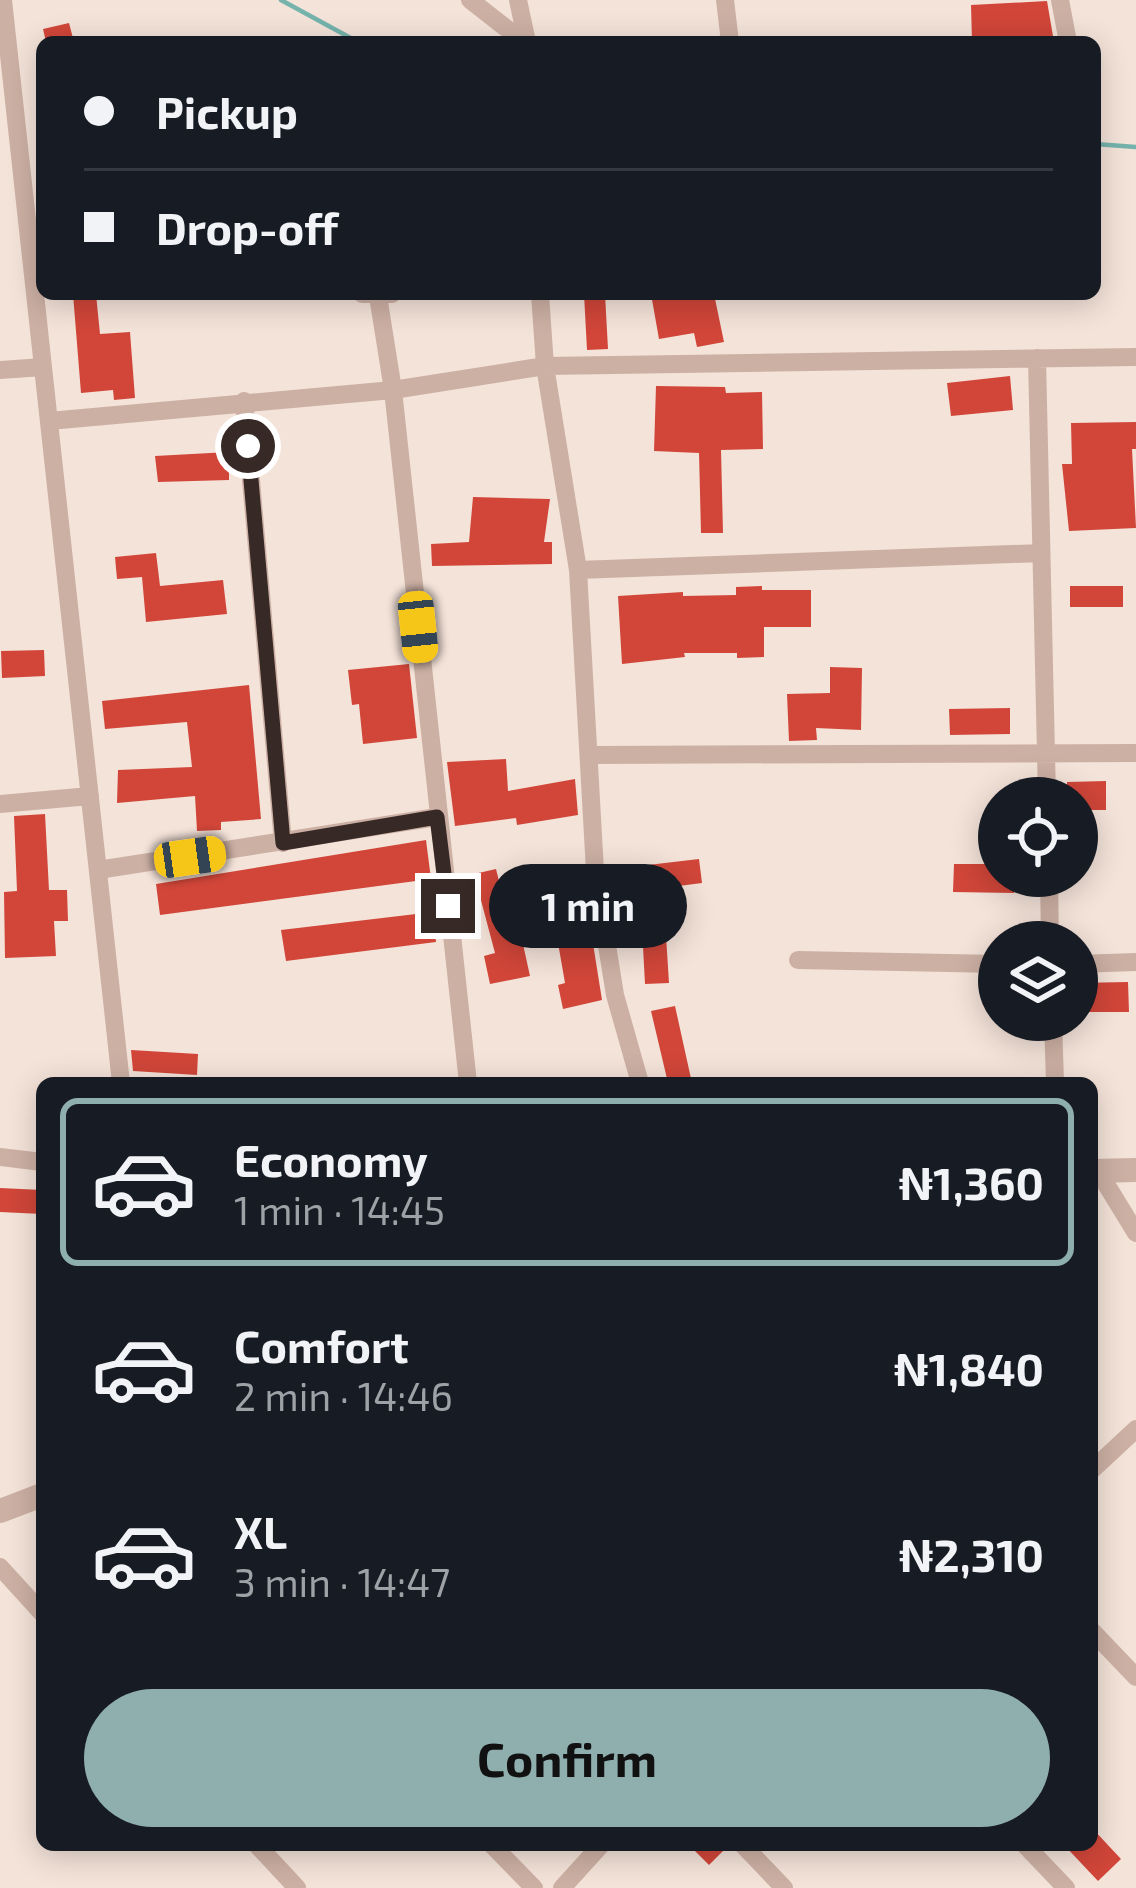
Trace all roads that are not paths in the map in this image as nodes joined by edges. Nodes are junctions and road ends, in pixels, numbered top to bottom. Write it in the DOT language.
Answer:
graph roads {
  1 [pos="3,0"];
  2 [pos="470,0"];
  3 [pos="518,0"];
  4 [pos="725,0"];
  5 [pos="1060,0"];
  6 [pos="517,36"];
  7 [pos="524,36"];
  8 [pos="729,36"];
  9 [pos="1067,36"];
  10 [pos="8,113"];
  11 [pos="378,300"];
  12 [pos="540,300"];
  13 [pos="1136,357"];
  14 [pos="1037,358"];
  15 [pos="43,367"];
  16 [pos="545,367"];
  17 [pos="0,370"];
  18 [pos="393,390"];
  19 [pos="244,401"];
  20 [pos="49,422"];
  21 [pos="1041,553"];
  22 [pos="578,570"];
  23 [pos="1046,752"];
  24 [pos="1136,753"];
  25 [pos="592,755"];
  26 [pos="1047,777"];
  27 [pos="90,796"];
  28 [pos="0,804"];
  29 [pos="437,817"];
  30 [pos="283,843"];
  31 [pos="98,871"];
  32 [pos="798,960"];
  33 [pos="1136,962"];
  34 [pos="1098,963"];
  35 [pos="978,964"];
  36 [pos="1053,1041"];
  37 [pos="120,1077"];
  38 [pos="467,1077"];
  39 [pos="638,1077"];
  40 [pos="1054,1077"];
  41 [pos="0,1157"];
  42 [pos="36,1161"];
  43 [pos="1136,1170"];
  44 [pos="1098,1171"];
  45 [pos="1098,1176"];
  46 [pos="1136,1233"];
  47 [pos="1136,1429"];
  48 [pos="1098,1464"];
  49 [pos="36,1497"];
  50 [pos="0,1511"];
  51 [pos="0,1567"];
  52 [pos="36,1606"];
  53 [pos="1098,1637"];
  54 [pos="1136,1677"];
  55 [pos="263,1851"];
  56 [pos="498,1851"];
  57 [pos="596,1851"];
  58 [pos="749,1851"];
  59 [pos="1031,1851"];
  60 [pos="297,1888"];
  61 [pos="534,1888"];
  62 [pos="562,1888"];
  63 [pos="784,1888"];
  64 [pos="1066,1888"];
  1 -- 10 [label="street"];
  2 -- 6 [label="street"];
  3 -- 7 [label="street"];
  4 -- 8 [label="street"];
  5 -- 9 [label="street"];
  10 -- 15 [label="street"];
  11 -- 18 [label="street"];
  12 -- 16 [label="street"];
  13 -- 14 [label="street"];
  14 -- 16 [label="street"];
  14 -- 21 [label="street"];
  15 -- 17 [label="street"];
  15 -- 20 [label="street"];
  16 -- 18 [label="street"];
  16 -- 22 [label="street"];
  18 -- 19 [label="street"];
  18 -- 29 [label="street"];
  19 -- 20 [label="street"];
  19 -- 30 [label="street"];
  20 -- 27 [label="street"];
  21 -- 22 [label="street"];
  21 -- 23 [label="street"];
  22 -- 25 [label="street"];
  23 -- 24 [label="street"];
  23 -- 25 [label="street"];
  23 -- 26 [label="street"];
  25 -- 39 [label="street"];
  27 -- 28 [label="street"];
  27 -- 31 [label="street"];
  29 -- 30 [label="street"];
  29 -- 38 [label="street"];
  30 -- 31 [label="street"];
  31 -- 37 [label="street"];
  32 -- 35 [label="street"];
  33 -- 34 [label="street"];
  36 -- 40 [label="street"];
  41 -- 42 [label="street"];
  43 -- 44 [label="street"];
  45 -- 46 [label="street"];
  47 -- 48 [label="street"];
  49 -- 50 [label="street"];
  51 -- 52 [label="street"];
  53 -- 54 [label="street"];
  55 -- 60 [label="street"];
  56 -- 61 [label="street"];
  57 -- 62 [label="street"];
  58 -- 63 [label="street"];
  59 -- 64 [label="street"];
}
